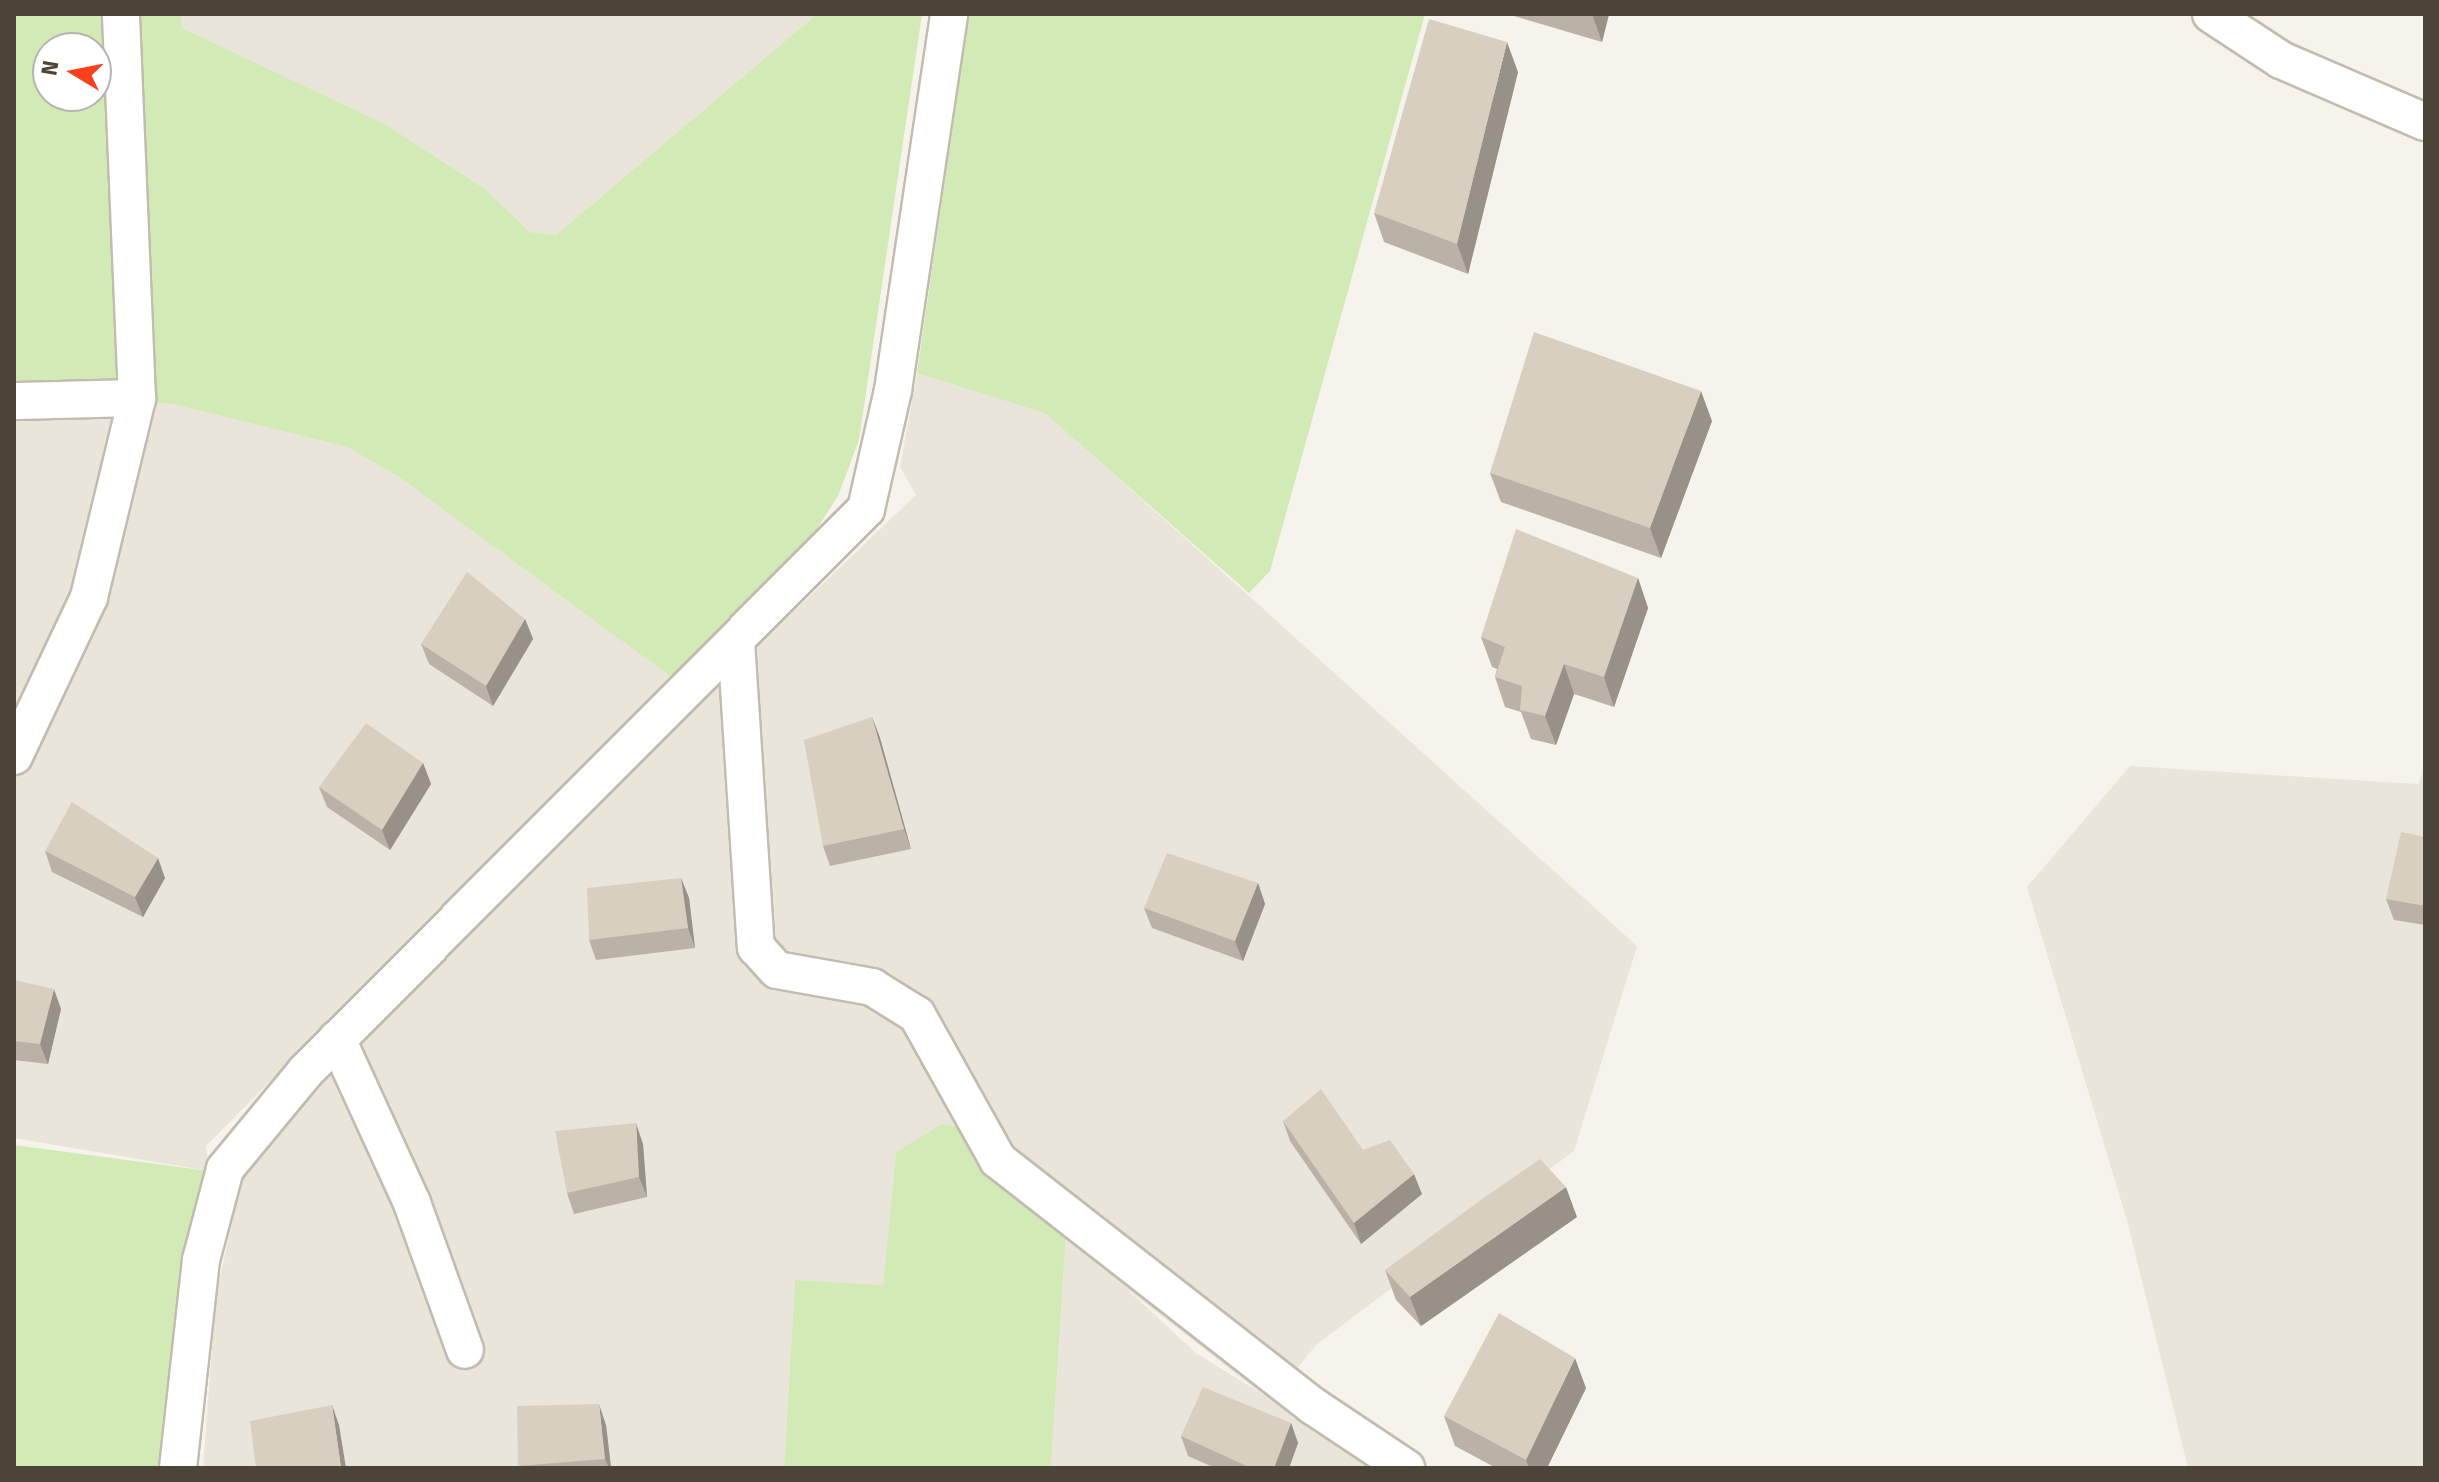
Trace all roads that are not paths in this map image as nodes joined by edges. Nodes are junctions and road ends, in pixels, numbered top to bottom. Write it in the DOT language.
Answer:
graph roads {
  1 [pos="121,14"];
  2 [pos="949,14"];
  3 [pos="2211,14"];
  4 [pos="2425,122"];
  5 [pos="137,398"];
  6 [pos="14,401"];
  7 [pos="736,641"];
  8 [pos="14,756"];
  9 [pos="337,1039"];
  10 [pos="465,1350"];
  11 [pos="178,1468"];
  12 [pos="1406,1468"];
  1 -- 5 [label="street"];
  2 -- 7 [label="street"];
  3 -- 4 [label="street"];
  5 -- 6 [label="street"];
  5 -- 8 [label="street"];
  7 -- 9 [label="street"];
  7 -- 12 [label="street"];
  9 -- 10 [label="street"];
  9 -- 11 [label="street"];
}
